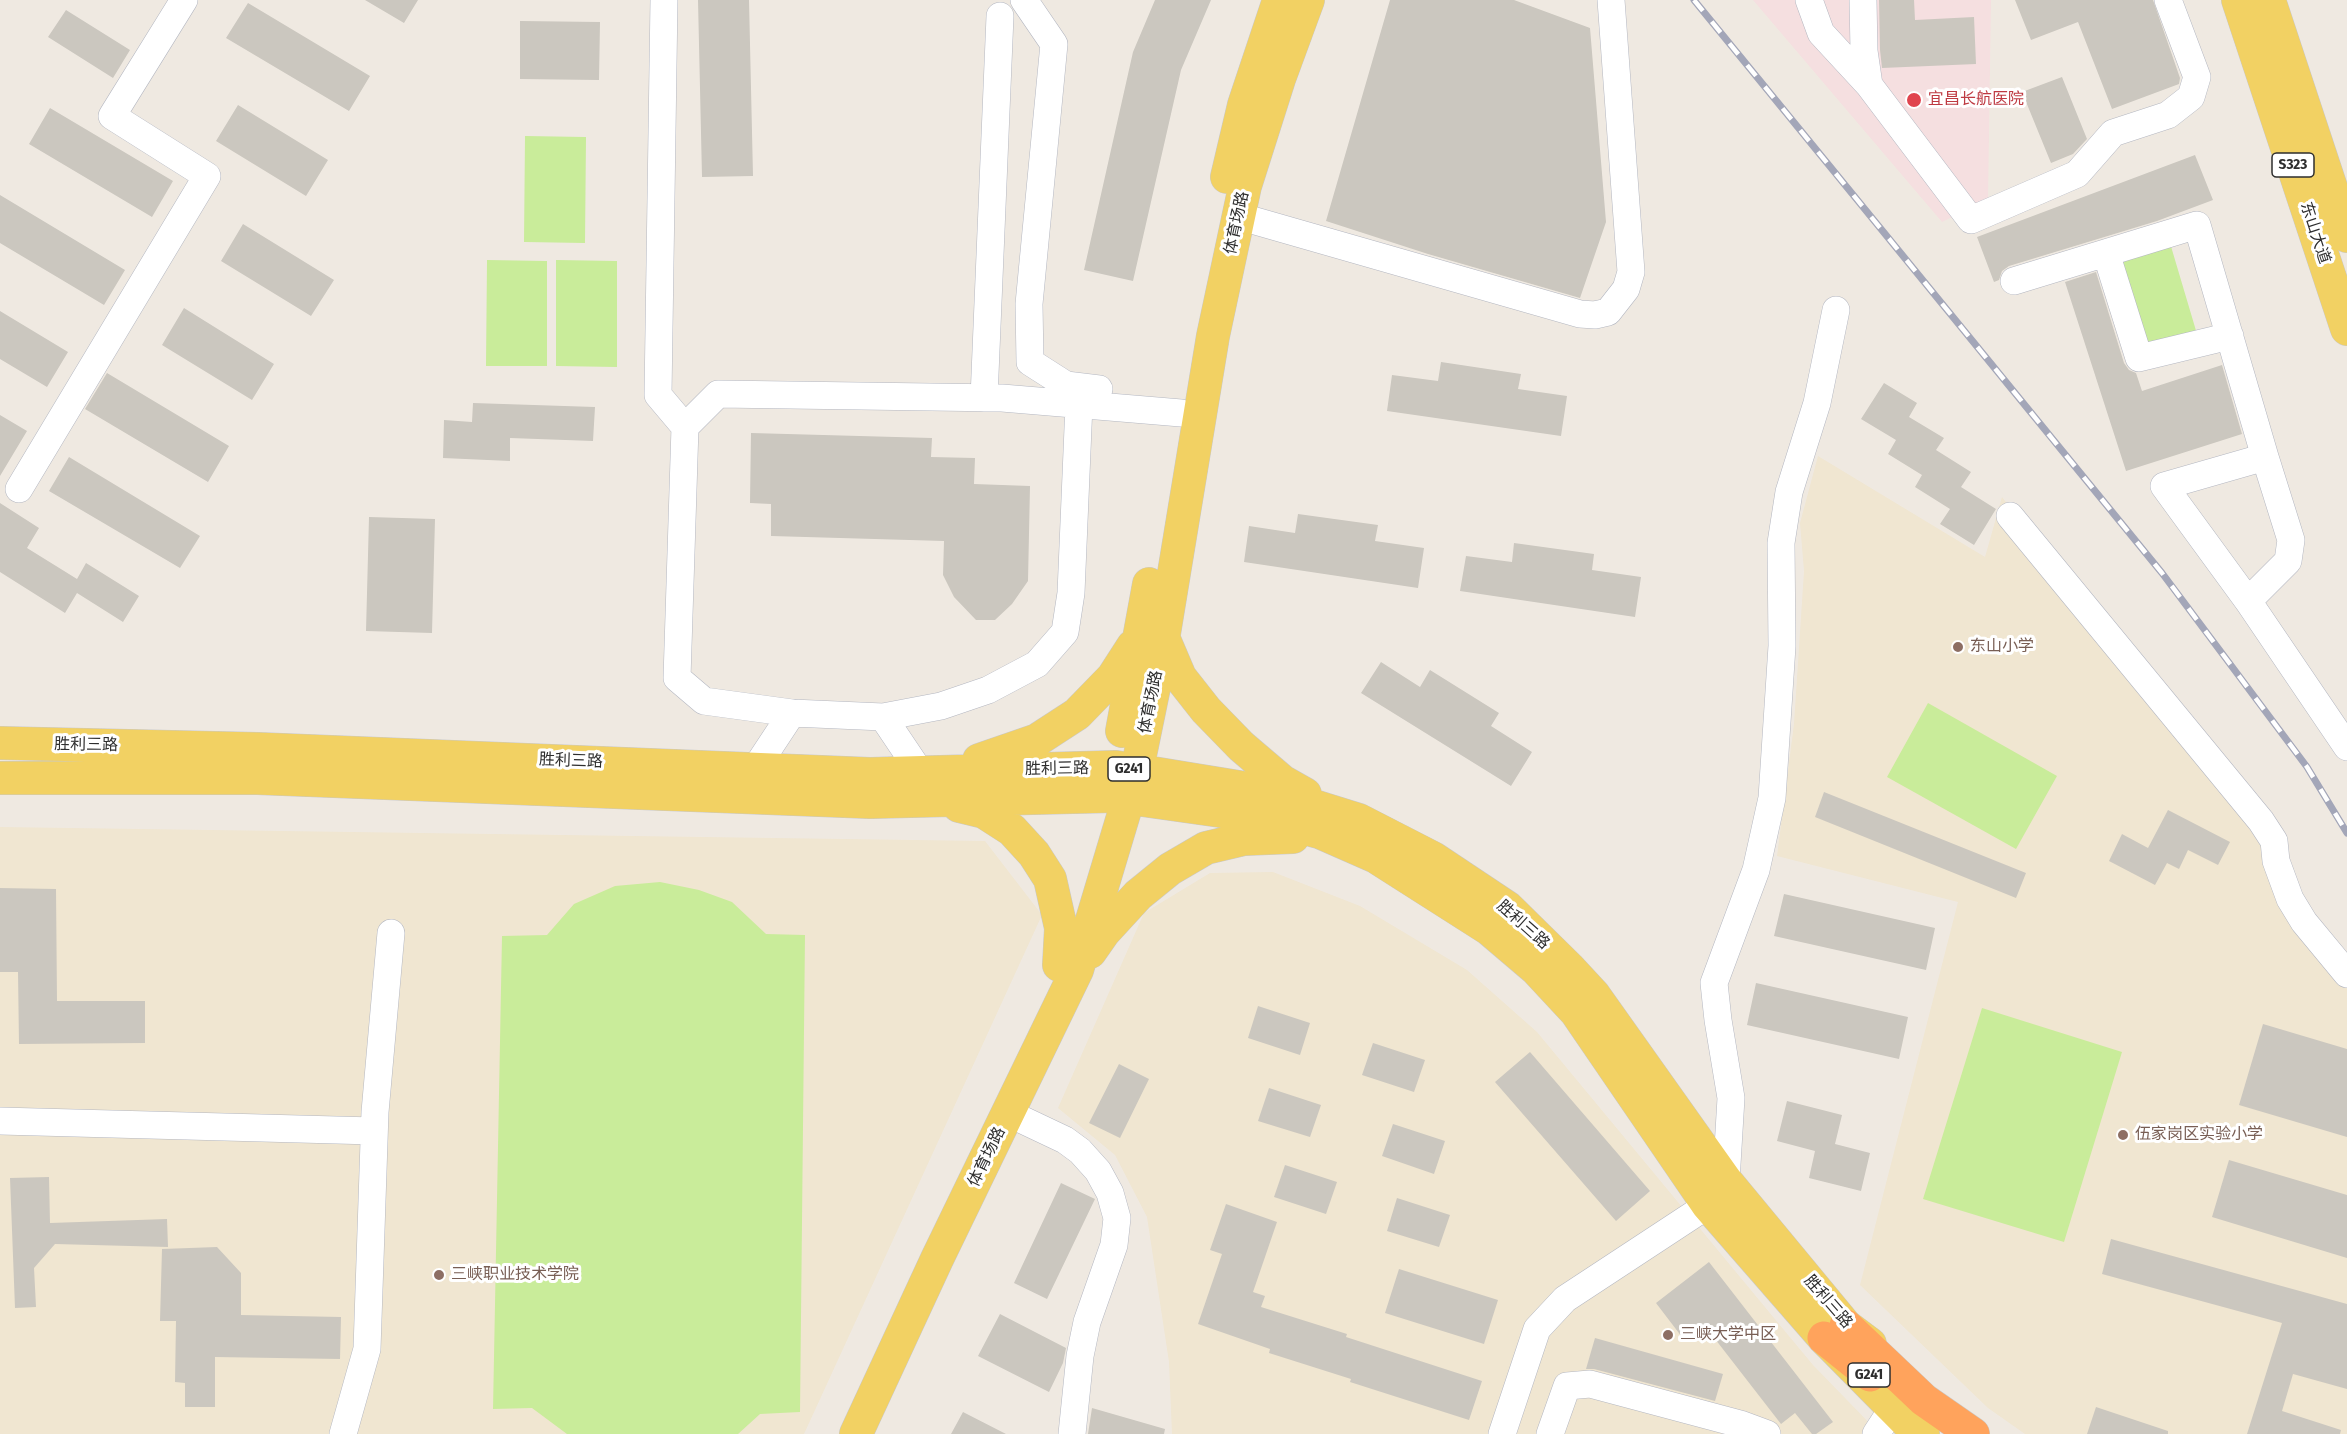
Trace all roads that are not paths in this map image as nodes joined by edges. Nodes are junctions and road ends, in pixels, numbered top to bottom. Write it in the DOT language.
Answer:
graph roads {
  1 [pos="183,0"];
  2 [pos="664,0"];
  3 [pos="1024,0"];
  4 [pos="1279,0"];
  5 [pos="1308,0"];
  6 [pos="1611,0"];
  7 [pos="1809,0"];
  8 [pos="1863,0"];
  9 [pos="2168,0"];
  10 [pos="2238,0"];
  11 [pos="2269,0"];
  12 [pos="1000,16"];
  13 [pos="1869,85"];
  14 [pos="1238,216"];
  15 [pos="2345,220"];
  16 [pos="2106,253"];
  17 [pos="2014,281"];
  18 [pos="1836,310"];
  19 [pos="2347,329"];
  20 [pos="2230,336"];
  21 [pos="984,398"];
  22 [pos="1079,404"];
  23 [pos="1183,405"];
  24 [pos="685,427"];
  25 [pos="2265,457"];
  26 [pos="19,489"];
  27 [pos="2010,516"];
  28 [pos="2248,602"];
  29 [pos="1151,636"];
  30 [pos="792,713"];
  31 [pos="883,717"];
  32 [pos="0,743"];
  33 [pos="2347,747"];
  34 [pos="755,769"];
  35 [pos="0,778"];
  36 [pos="929,781"];
  37 [pos="1123,783"];
  38 [pos="1335,826"];
  39 [pos="391,933"];
  40 [pos="1068,968"];
  41 [pos="2347,974"];
  42 [pos="1008,1113"];
  43 [pos="0,1121"];
  44 [pos="374,1131"];
  45 [pos="1717,1193"];
  46 [pos="1835,1332"];
  47 [pos="1906,1417"];
  48 [pos="343,1434"];
  49 [pos="842,1434"];
  50 [pos="856,1434"];
  51 [pos="1072,1434"];
  52 [pos="1502,1434"];
  53 [pos="1550,1434"];
  54 [pos="1767,1434"];
  55 [pos="1948,1434"];
  56 [pos="1973,1434"];
  57 [pos="1992,1434"];
  1 -- 26 [label="street"];
  2 -- 24 [label="street"];
  3 -- 23 [label="street"];
  4 -- 23 [label="main road, 体育场路"];
  5 -- 14 [label="main road, 体育场路"];
  6 -- 14 [label="street"];
  7 -- 13 [label="street"];
  8 -- 13 [label="street"];
  9 -- 13 [label="street"];
  10 -- 19 [label="main road, 东山大道 / S323"];
  11 -- 15 [label="main road, 东山大道 / S323"];
  12 -- 21 [label="street"];
  14 -- 29 [label="main road, 体育场路"];
  16 -- 17 [label="street"];
  16 -- 20 [label="street"];
  16 -- 20 [label="street"];
  18 -- 45 [label="street"];
  20 -- 25 [label="street"];
  21 -- 22 [label="street"];
  21 -- 24 [label="street"];
  22 -- 23 [label="street"];
  22 -- 31 [label="street"];
  23 -- 29 [label="main road, 体育场路"];
  24 -- 30 [label="street"];
  25 -- 28 [label="street"];
  25 -- 28 [label="street"];
  27 -- 41 [label="street"];
  28 -- 33 [label="street"];
  29 -- 36 [label="main road"];
  29 -- 37 [label="main road, 体育场路"];
  29 -- 38 [label="main road"];
  30 -- 31 [label="street"];
  30 -- 34 [label="street"];
  31 -- 36 [label="street"];
  32 -- 34 [label="main road, 胜利三路 / G241"];
  34 -- 36 [label="main road, 胜利三路 / G241"];
  35 -- 36 [label="main road, 胜利三路 / G241"];
  36 -- 37 [label="main road, 胜利三路 / G241"];
  36 -- 40 [label="main road"];
  37 -- 38 [label="main road, 胜利三路 / G241"];
  37 -- 40 [label="main road, 体育场路"];
  38 -- 40 [label="main road"];
  38 -- 45 [label="main road, 胜利三路 / G241"];
  39 -- 44 [label="street"];
  40 -- 42 [label="main road, 体育场路"];
  40 -- 49 [label="main road, 体育场路"];
  42 -- 50 [label="main road, 体育场路"];
  42 -- 51 [label="street"];
  43 -- 44 [label="street"];
  44 -- 48 [label="street"];
  45 -- 46 [label="main road, 胜利三路 / G241"];
  45 -- 52 [label="street"];
  46 -- 47 [label="highway, G241"];
  46 -- 57 [label="main road, 胜利三路 / G241"];
  47 -- 55 [label="highway, G241"];
  47 -- 56 [label="highway, G241"];
  53 -- 54 [label="street"];
}
